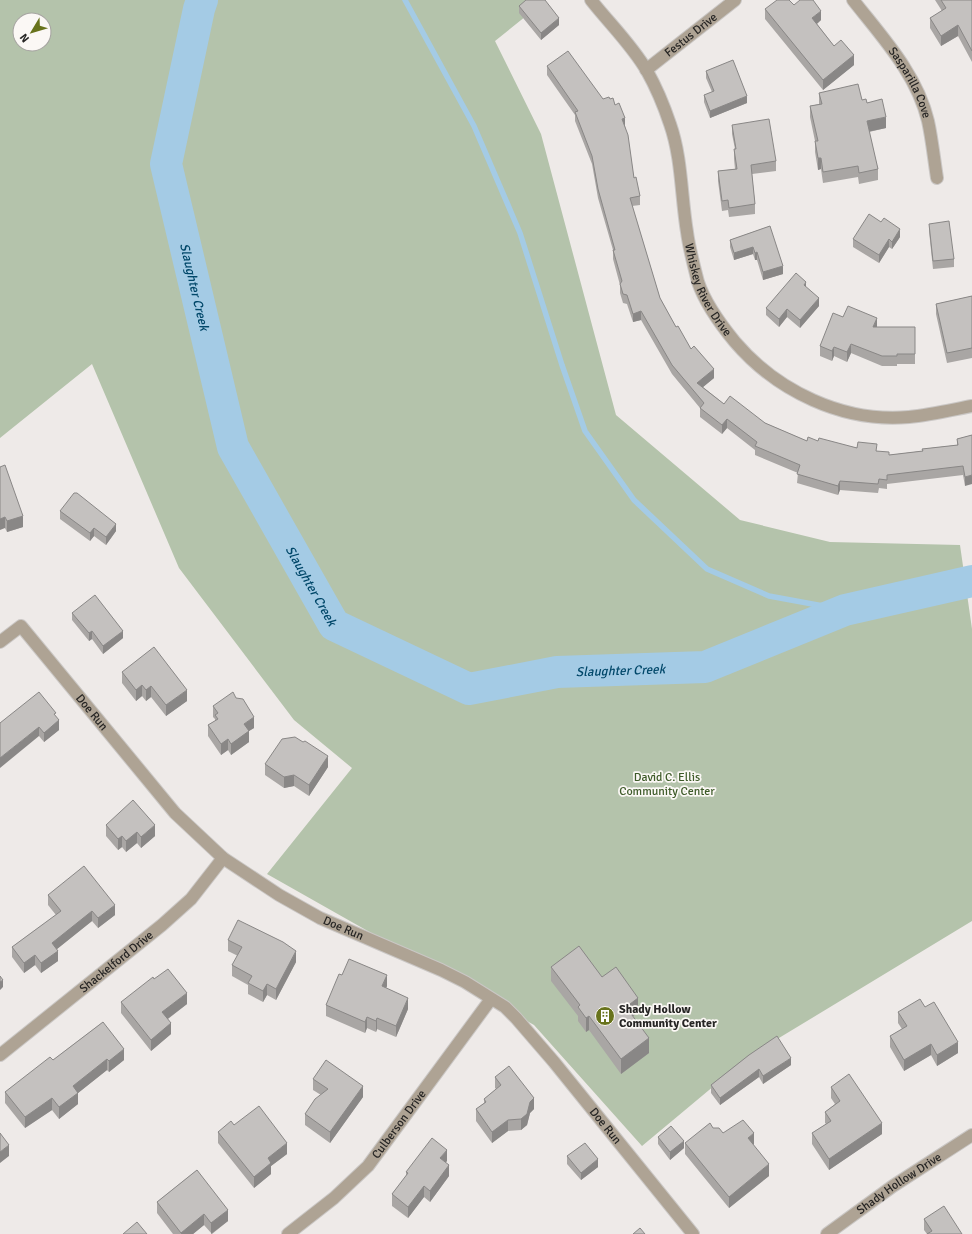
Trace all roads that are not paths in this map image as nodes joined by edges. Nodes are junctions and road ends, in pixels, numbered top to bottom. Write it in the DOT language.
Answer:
graph roads {
  1 [pos="591,0"];
  2 [pos="735,0"];
  3 [pos="853,0"];
  4 [pos="646,70"];
  5 [pos="937,178"];
  6 [pos="972,406"];
  7 [pos="0,642"];
  8 [pos="223,858"];
  9 [pos="491,999"];
  10 [pos="0,1055"];
  11 [pos="972,1135"];
  12 [pos="288,1234"];
  13 [pos="693,1234"];
  14 [pos="827,1234"];
  1 -- 4 [label="street, Whiskey River Drive"];
  2 -- 4 [label="street, Festus Drive"];
  3 -- 5 [label="street, Sasparilla Cove"];
  4 -- 6 [label="street, Whiskey River Drive"];
  7 -- 8 [label="street, Doe Run"];
  8 -- 9 [label="street, Doe Run"];
  8 -- 10 [label="street, Shackelford Drive"];
  9 -- 12 [label="street, Culberson Drive"];
  9 -- 13 [label="street, Doe Run"];
  11 -- 14 [label="street, Shady Hollow Drive"];
}
